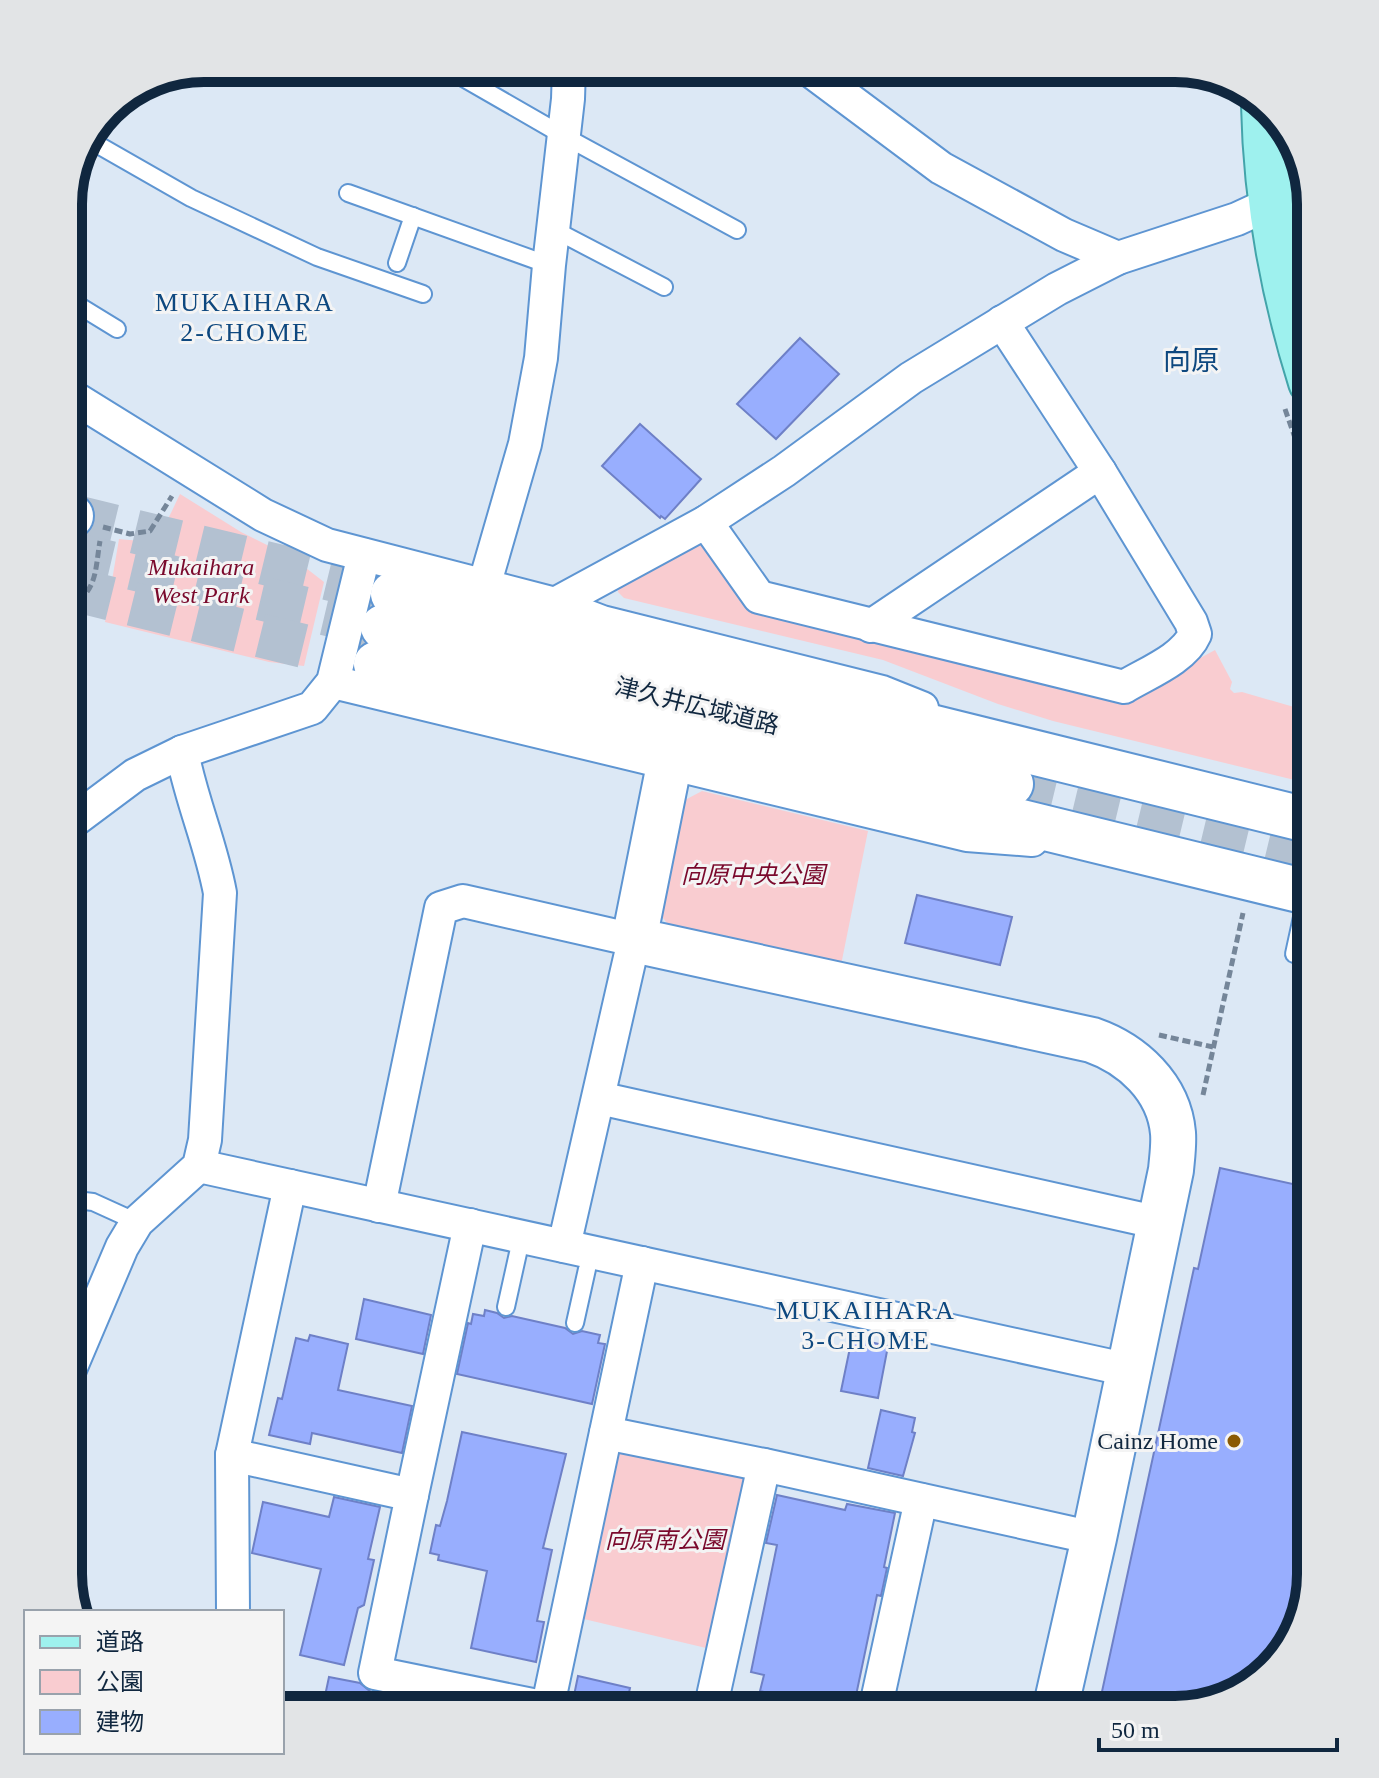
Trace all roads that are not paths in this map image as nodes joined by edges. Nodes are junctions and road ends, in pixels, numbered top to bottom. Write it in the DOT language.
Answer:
graph roads {
  1 [pos="470,82"];
  2 [pos="568,82"];
  3 [pos="826,82"];
  4 [pos="1265,121"];
  5 [pos="564,136"];
  6 [pos="98,145"];
  7 [pos="348,193"];
  8 [pos="1289,195"];
  9 [pos="413,216"];
  10 [pos="553,229"];
  11 [pos="737,230"];
  12 [pos="1118,258"];
  13 [pos="397,263"];
  14 [pos="549,265"];
  15 [pos="664,287"];
  16 [pos="423,294"];
  17 [pos="82,308"];
  18 [pos="1002,322"];
  19 [pos="1297,328"];
  20 [pos="117,329"];
  21 [pos="82,403"];
  22 [pos="1100,472"];
  23 [pos="706,522"];
  24 [pos="364,555"];
  25 [pos="484,586"];
  26 [pos="555,604"];
  27 [pos="871,626"];
  28 [pos="333,682"];
  29 [pos="182,752"];
  30 [pos="669,765"];
  31 [pos="1025,769"];
  32 [pos="82,815"];
  33 [pos="1297,818"];
  34 [pos="1119,847"];
  35 [pos="1297,890"];
  36 [pos="634,940"];
  37 [pos="1297,942"];
  38 [pos="1294,954"];
  39 [pos="599,1098"];
  40 [pos="199,1166"];
  41 [pos="290,1186"];
  42 [pos="82,1201"];
  43 [pos="379,1206"];
  44 [pos="137,1222"];
  45 [pos="1160,1223"];
  46 [pos="470,1225"];
  47 [pos="564,1246"];
  48 [pos="518,1253"];
  49 [pos="642,1263"];
  50 [pos="587,1269"];
  51 [pos="83,1298"];
  52 [pos="506,1307"];
  53 [pos="575,1323"];
  54 [pos="1129,1370"];
  55 [pos="606,1433"];
  56 [pos="232,1455"];
  57 [pos="764,1465"];
  58 [pos="412,1495"];
  59 [pos="921,1500"];
  60 [pos="1094,1538"];
  61 [pos="233,1610"];
  62 [pos="485,1696"];
  63 [pos="550,1696"];
  64 [pos="713,1696"];
  65 [pos="878,1696"];
  66 [pos="1058,1696"];
  1 -- 5 [label="lane"];
  2 -- 5 [label="street"];
  3 -- 12 [label="street"];
  4 -- 8 [label="main road"];
  5 -- 10 [label="street"];
  5 -- 11 [label="lane"];
  6 -- 16 [label="lane"];
  7 -- 9 [label="lane"];
  8 -- 12 [label="street"];
  8 -- 19 [label="main road"];
  9 -- 13 [label="lane"];
  9 -- 14 [label="lane"];
  10 -- 14 [label="street"];
  10 -- 15 [label="lane"];
  12 -- 18 [label="street"];
  14 -- 25 [label="street"];
  17 -- 20 [label="lane"];
  18 -- 22 [label="street"];
  18 -- 23 [label="street"];
  21 -- 24 [label="street"];
  22 -- 27 [label="street"];
  22 -- 27 [label="street"];
  23 -- 26 [label="street"];
  23 -- 27 [label="street"];
  24 -- 25 [label="street"];
  24 -- 28 [label="street"];
  25 -- 26 [label="street"];
  26 -- 31 [label="street"];
  28 -- 29 [label="street"];
  28 -- 30 [label="street"];
  29 -- 32 [label="street"];
  29 -- 40 [label="street"];
  30 -- 34 [label="street"];
  30 -- 36 [label="main road"];
  31 -- 33 [label="main road"];
  31 -- 34 [label="main road"];
  34 -- 35 [label="main road"];
  36 -- 39 [label="street"];
  36 -- 43 [label="street"];
  36 -- 45 [label="main road"];
  37 -- 38 [label="lane"];
  39 -- 45 [label="street"];
  39 -- 47 [label="street"];
  40 -- 41 [label="street"];
  40 -- 44 [label="street"];
  41 -- 43 [label="street"];
  41 -- 56 [label="street"];
  42 -- 44 [label="lane"];
  43 -- 46 [label="street"];
  44 -- 51 [label="street"];
  45 -- 54 [label="main road"];
  46 -- 47 [label="street"];
  46 -- 58 [label="street"];
  47 -- 49 [label="street"];
  48 -- 52 [label="lane"];
  49 -- 54 [label="street"];
  49 -- 55 [label="street"];
  50 -- 53 [label="lane"];
  54 -- 60 [label="main road"];
  55 -- 57 [label="street"];
  55 -- 63 [label="street"];
  56 -- 58 [label="street"];
  56 -- 61 [label="street"];
  57 -- 59 [label="street"];
  57 -- 64 [label="street"];
  58 -- 62 [label="street"];
  59 -- 60 [label="street"];
  59 -- 65 [label="street"];
  60 -- 66 [label="main road"];
}
